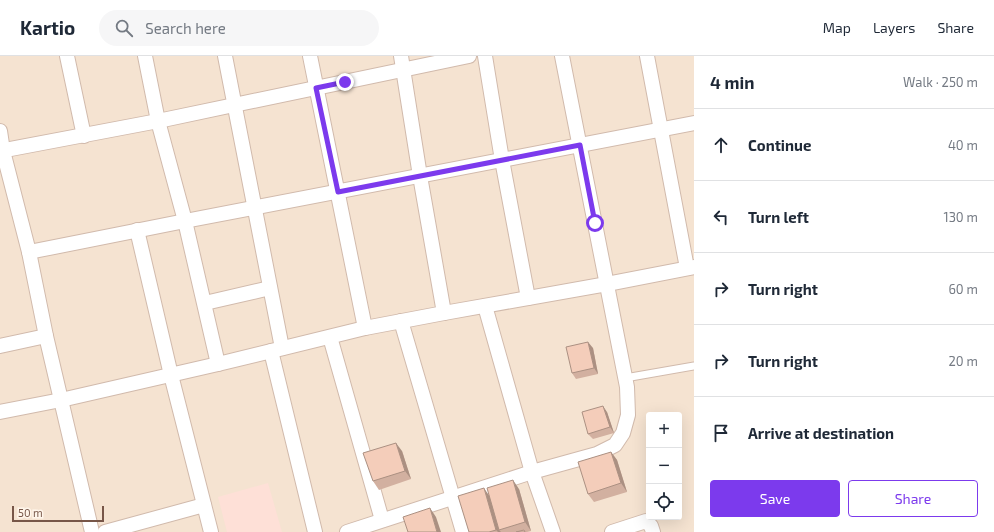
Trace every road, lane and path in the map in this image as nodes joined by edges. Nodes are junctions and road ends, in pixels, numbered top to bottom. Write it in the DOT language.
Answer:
graph roads {
  1 [pos="67,56"];
  2 [pos="145,56"];
  3 [pos="225,56"];
  4 [pos="310,56"];
  5 [pos="469,56"];
  6 [pos="485,56"];
  7 [pos="562,56"];
  8 [pos="647,56"];
  9 [pos="402,63"];
  10 [pos="316,88"];
  11 [pos="234,105"];
  12 [pos="158,121"];
  13 [pos="694,124"];
  14 [pos="661,130"];
  15 [pos="0,131"];
  16 [pos="84,136"];
  17 [pos="580,145"];
  18 [pos="2,151"];
  19 [pos="502,160"];
  20 [pos="420,176"];
  21 [pos="338,192"];
  22 [pos="255,207"];
  23 [pos="185,221"];
  24 [pos="137,230"];
  25 [pos="29,252"];
  26 [pos="690,267"];
  27 [pos="607,284"];
  28 [pos="270,288"];
  29 [pos="528,298"];
  30 [pos="205,303"];
  31 [pos="485,306"];
  32 [pos="444,313"];
  33 [pos="401,321"];
  34 [pos="365,328"];
  35 [pos="46,336"];
  36 [pos="330,337"];
  37 [pos="0,346"];
  38 [pos="277,349"];
  39 [pos="218,364"];
  40 [pos="694,366"];
  41 [pos="171,375"];
  42 [pos="625,378"];
  43 [pos="61,400"];
  44 [pos="0,412"];
  45 [pos="532,472"];
  46 [pos="453,498"];
  47 [pos="204,505"];
  48 [pos="378,525"];
  49 [pos="92,532"];
  50 [pos="105,532"];
  51 [pos="211,532"];
  52 [pos="315,532"];
  53 [pos="347,532"];
  54 [pos="464,532"];
  55 [pos="553,532"];
  56 [pos="612,532"];
  57 [pos="653,532"];
  1 -- 16 [label="street"];
  2 -- 12 [label="street"];
  3 -- 11 [label="street"];
  4 -- 10 [label="street"];
  5 -- 9 [label="street"];
  6 -- 19 [label="street"];
  7 -- 17 [label="street"];
  8 -- 14 [label="street"];
  9 -- 10 [label="street"];
  9 -- 20 [label="street"];
  10 -- 11 [label="street"];
  10 -- 21 [label="street"];
  11 -- 12 [label="street"];
  11 -- 22 [label="street"];
  12 -- 16 [label="street"];
  12 -- 23 [label="street"];
  13 -- 14 [label="street"];
  14 -- 17 [label="street"];
  14 -- 26 [label="street"];
  15 -- 18 [label="street"];
  16 -- 18 [label="street"];
  17 -- 19 [label="street"];
  17 -- 27 [label="street"];
  18 -- 25 [label="street"];
  19 -- 20 [label="street"];
  19 -- 29 [label="street"];
  20 -- 21 [label="street"];
  20 -- 32 [label="street"];
  21 -- 22 [label="street"];
  21 -- 34 [label="street"];
  22 -- 23 [label="street"];
  22 -- 28 [label="street"];
  23 -- 24 [label="street"];
  23 -- 30 [label="street"];
  24 -- 25 [label="street"];
  24 -- 41 [label="street"];
  25 -- 35 [label="street"];
  26 -- 27 [label="street"];
  27 -- 29 [label="street"];
  27 -- 42 [label="street"];
  28 -- 30 [label="street"];
  28 -- 38 [label="street"];
  29 -- 31 [label="street"];
  30 -- 39 [label="street"];
  31 -- 32 [label="street"];
  31 -- 45 [label="street"];
  32 -- 33 [label="street"];
  33 -- 34 [label="street"];
  33 -- 46 [label="street"];
  34 -- 36 [label="street"];
  35 -- 37 [label="street"];
  35 -- 43 [label="street"];
  36 -- 38 [label="street"];
  36 -- 48 [label="street"];
  38 -- 39 [label="street"];
  38 -- 52 [label="street"];
  39 -- 41 [label="street"];
  40 -- 42 [label="lane"];
  41 -- 43 [label="street"];
  41 -- 47 [label="street"];
  42 -- 45 [label="street"];
  43 -- 44 [label="street"];
  43 -- 49 [label="street"];
  45 -- 46 [label="street"];
  45 -- 55 [label="street"];
  46 -- 48 [label="street"];
  46 -- 54 [label="street"];
  47 -- 50 [label="street"];
  47 -- 51 [label="street"];
  48 -- 53 [label="street"];
  56 -- 57 [label="street"];
}
